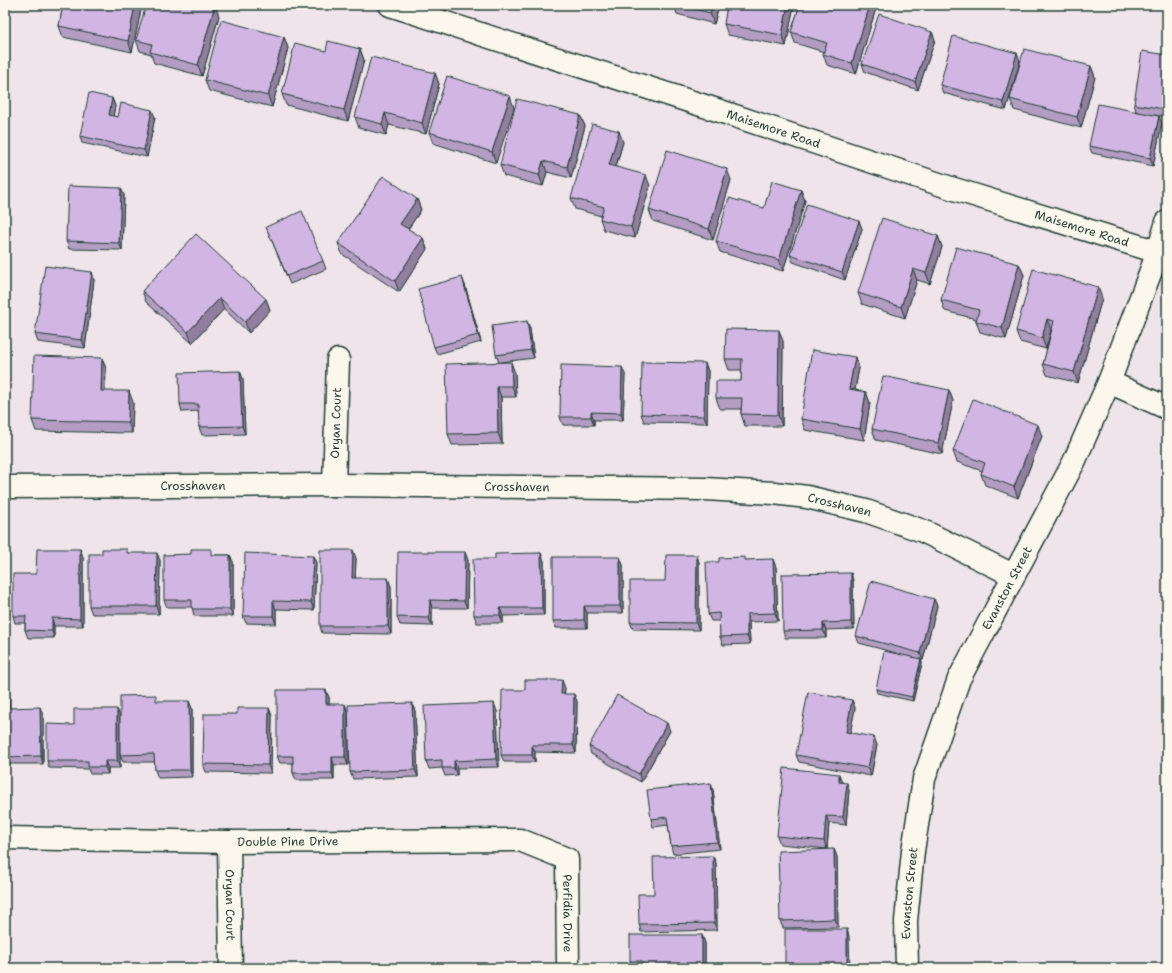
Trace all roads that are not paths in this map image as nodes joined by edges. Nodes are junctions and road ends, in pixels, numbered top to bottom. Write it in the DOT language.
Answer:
graph roads {
  1 [pos="390,5"];
  2 [pos="1167,222"];
  3 [pos="1158,252"];
  4 [pos="338,360"];
  5 [pos="1109,382"];
  6 [pos="1167,408"];
  7 [pos="334,485"];
  8 [pos="5,487"];
  9 [pos="1013,575"];
  10 [pos="5,838"];
  11 [pos="229,842"];
  12 [pos="567,859"];
  13 [pos="232,968"];
  14 [pos="568,968"];
  15 [pos="907,968"];
  1 -- 3 [label="street, Maisemore Road"];
  2 -- 3 [label="street, Evanston Street"];
  3 -- 5 [label="street, Evanston Street"];
  4 -- 7 [label="street, Oryan Court"];
  5 -- 6 [label="street"];
  5 -- 9 [label="street, Evanston Street"];
  7 -- 8 [label="street, Crosshaven"];
  7 -- 9 [label="street, Crosshaven"];
  9 -- 15 [label="street, Evanston Street"];
  10 -- 11 [label="street, Double Pine Drive"];
  11 -- 12 [label="street, Double Pine Drive"];
  11 -- 13 [label="street, Oryan Court"];
  12 -- 14 [label="street, Perfidia Drive"];
}
